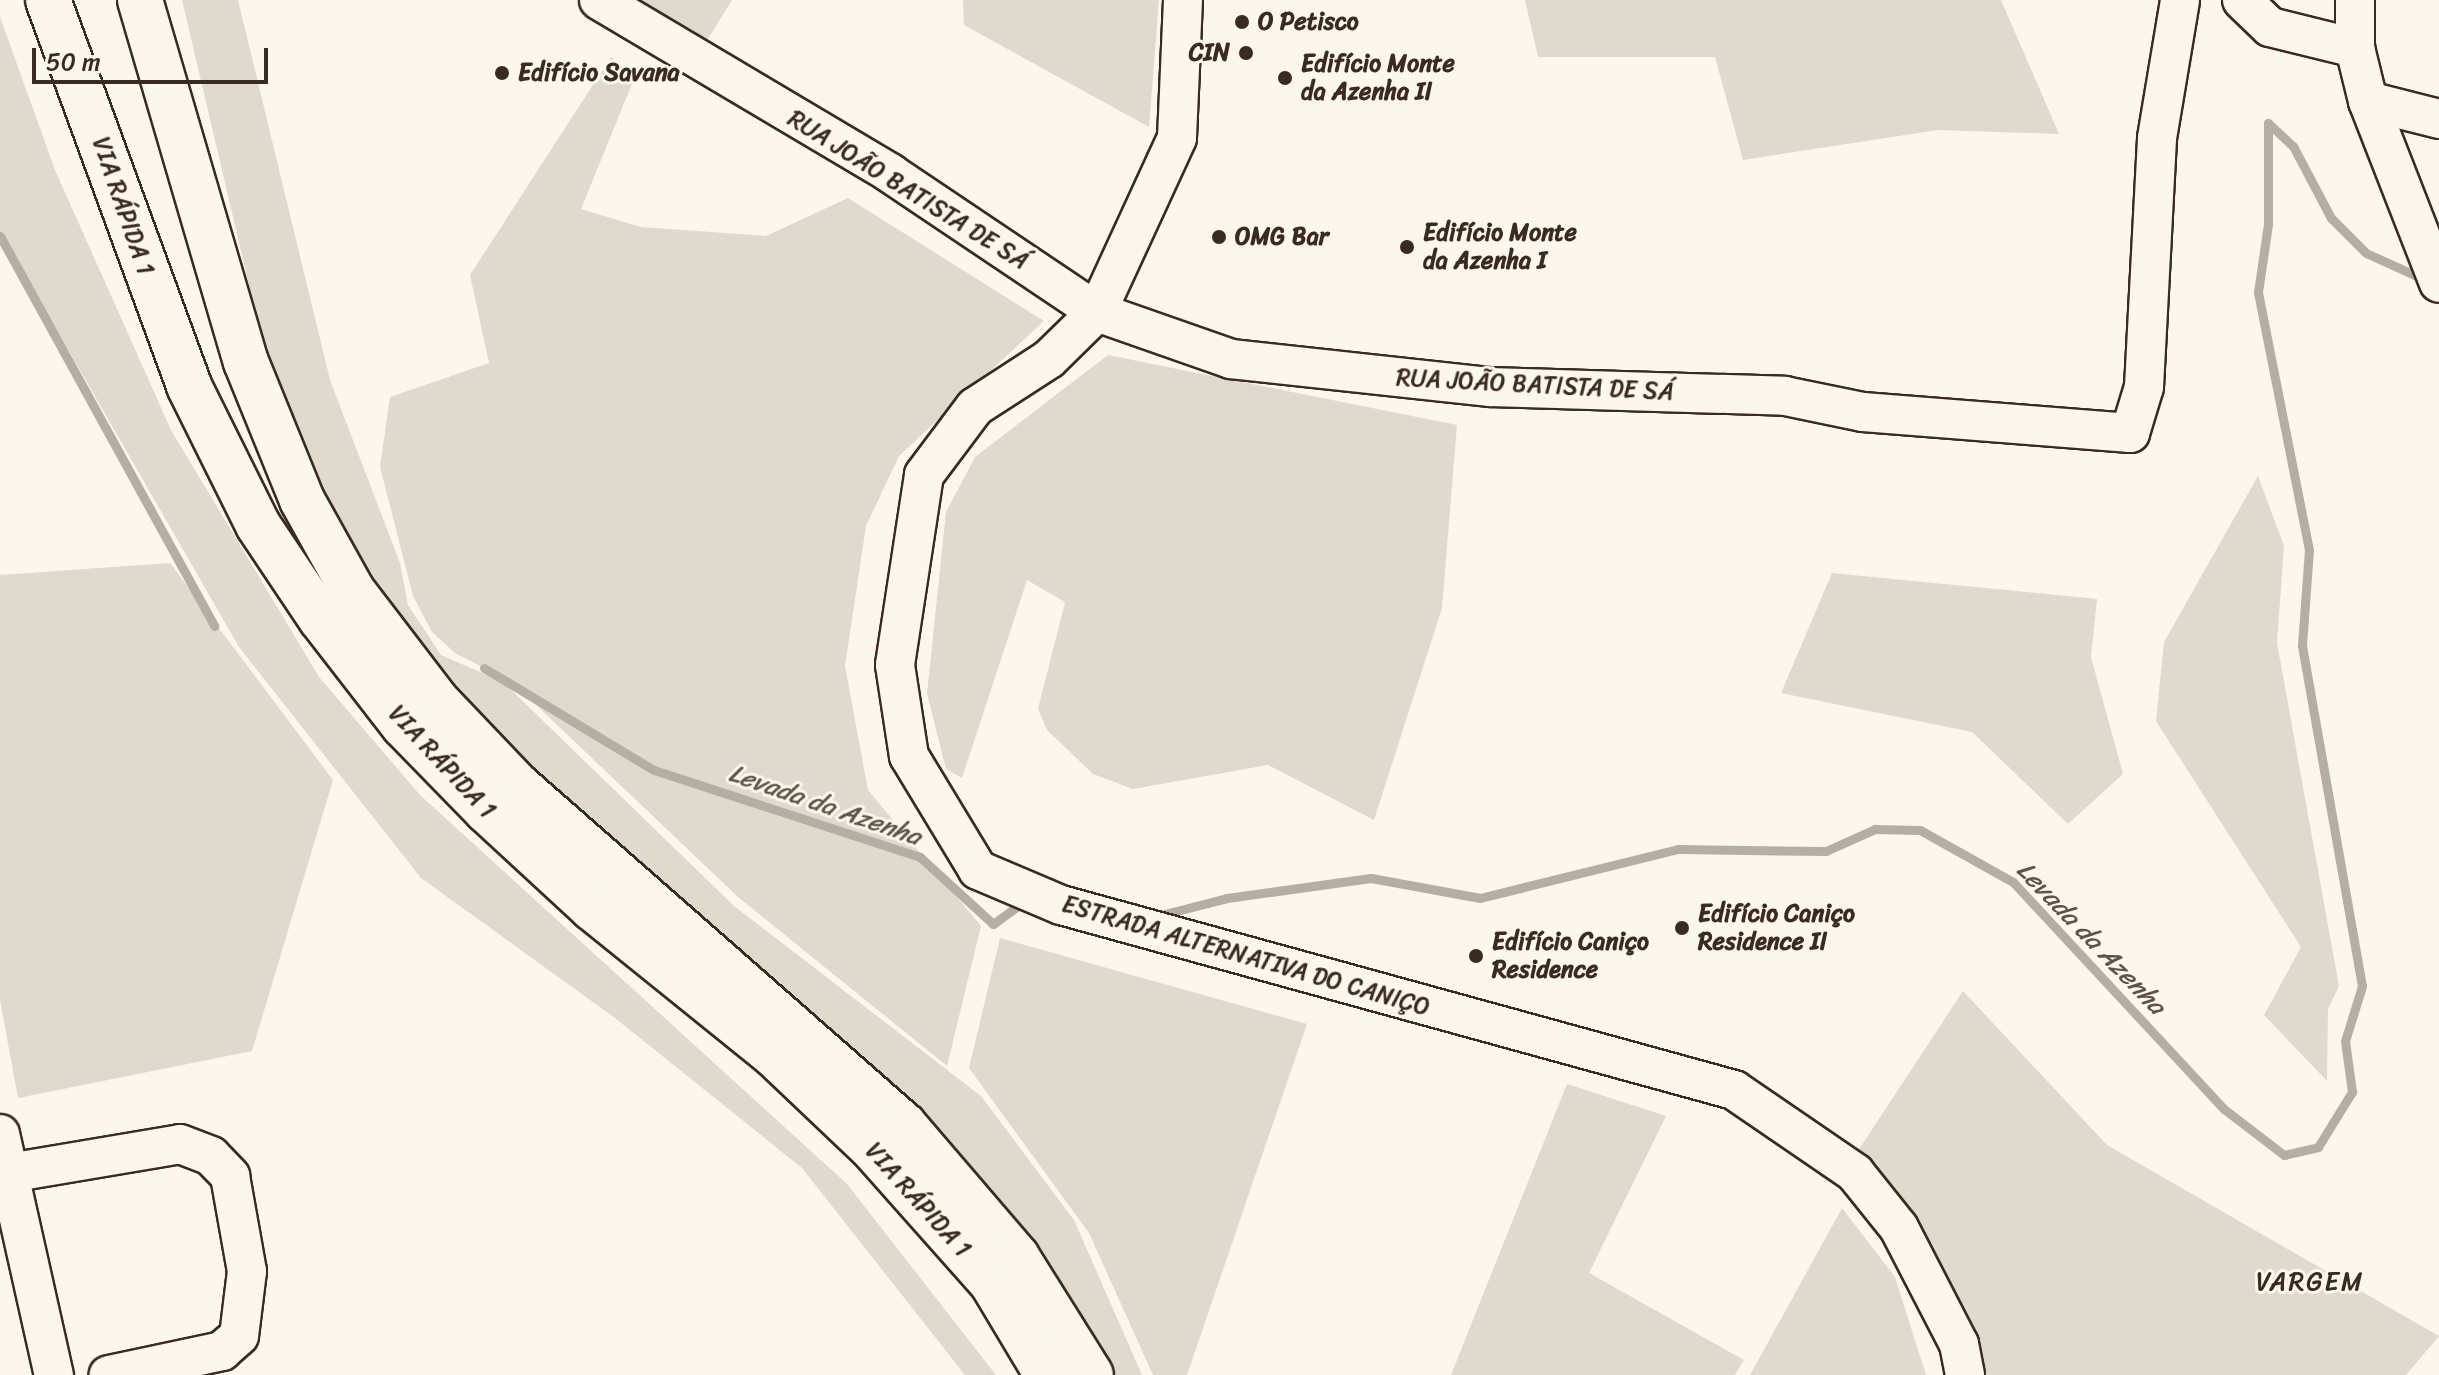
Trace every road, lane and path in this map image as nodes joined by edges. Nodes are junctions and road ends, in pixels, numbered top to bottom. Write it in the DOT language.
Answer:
graph roads {
  1 [pos="48,0"];
  2 [pos="140,0"];
  3 [pos="599,0"];
  4 [pos="1183,0"];
  5 [pos="2180,0"];
  6 [pos="2242,0"];
  7 [pos="2355,0"];
  8 [pos="2287,16"];
  9 [pos="2355,48"];
  10 [pos="2368,101"];
  11 [pos="2439,119"];
  12 [pos="2439,283"];
  13 [pos="1097,312"];
  14 [pos="0,1134"];
  15 [pos="9,1173"];
  16 [pos="54,1375"];
  17 [pos="109,1375"];
  18 [pos="1047,1375"];
  19 [pos="1091,1375"];
  20 [pos="1965,1375"];
  1 -- 18 [label="highway, VIA RÁPIDA 1"];
  2 -- 19 [label="highway, VIA RÁPIDA 1"];
  3 -- 13 [label="street, RUA JOÃO BATISTA DE SÁ"];
  4 -- 13 [label="street, ESTRADA ALTERNATIVA DO CANIÇO"];
  5 -- 13 [label="street, RUA JOÃO BATISTA DE SÁ"];
  6 -- 8 [label="street"];
  7 -- 9 [label="street"];
  8 -- 9 [label="street"];
  9 -- 10 [label="street"];
  10 -- 11 [label="street"];
  10 -- 12 [label="street"];
  13 -- 20 [label="street, ESTRADA ALTERNATIVA DO CANIÇO"];
  14 -- 15 [label="street"];
  15 -- 16 [label="street"];
  15 -- 17 [label="street"];
}
